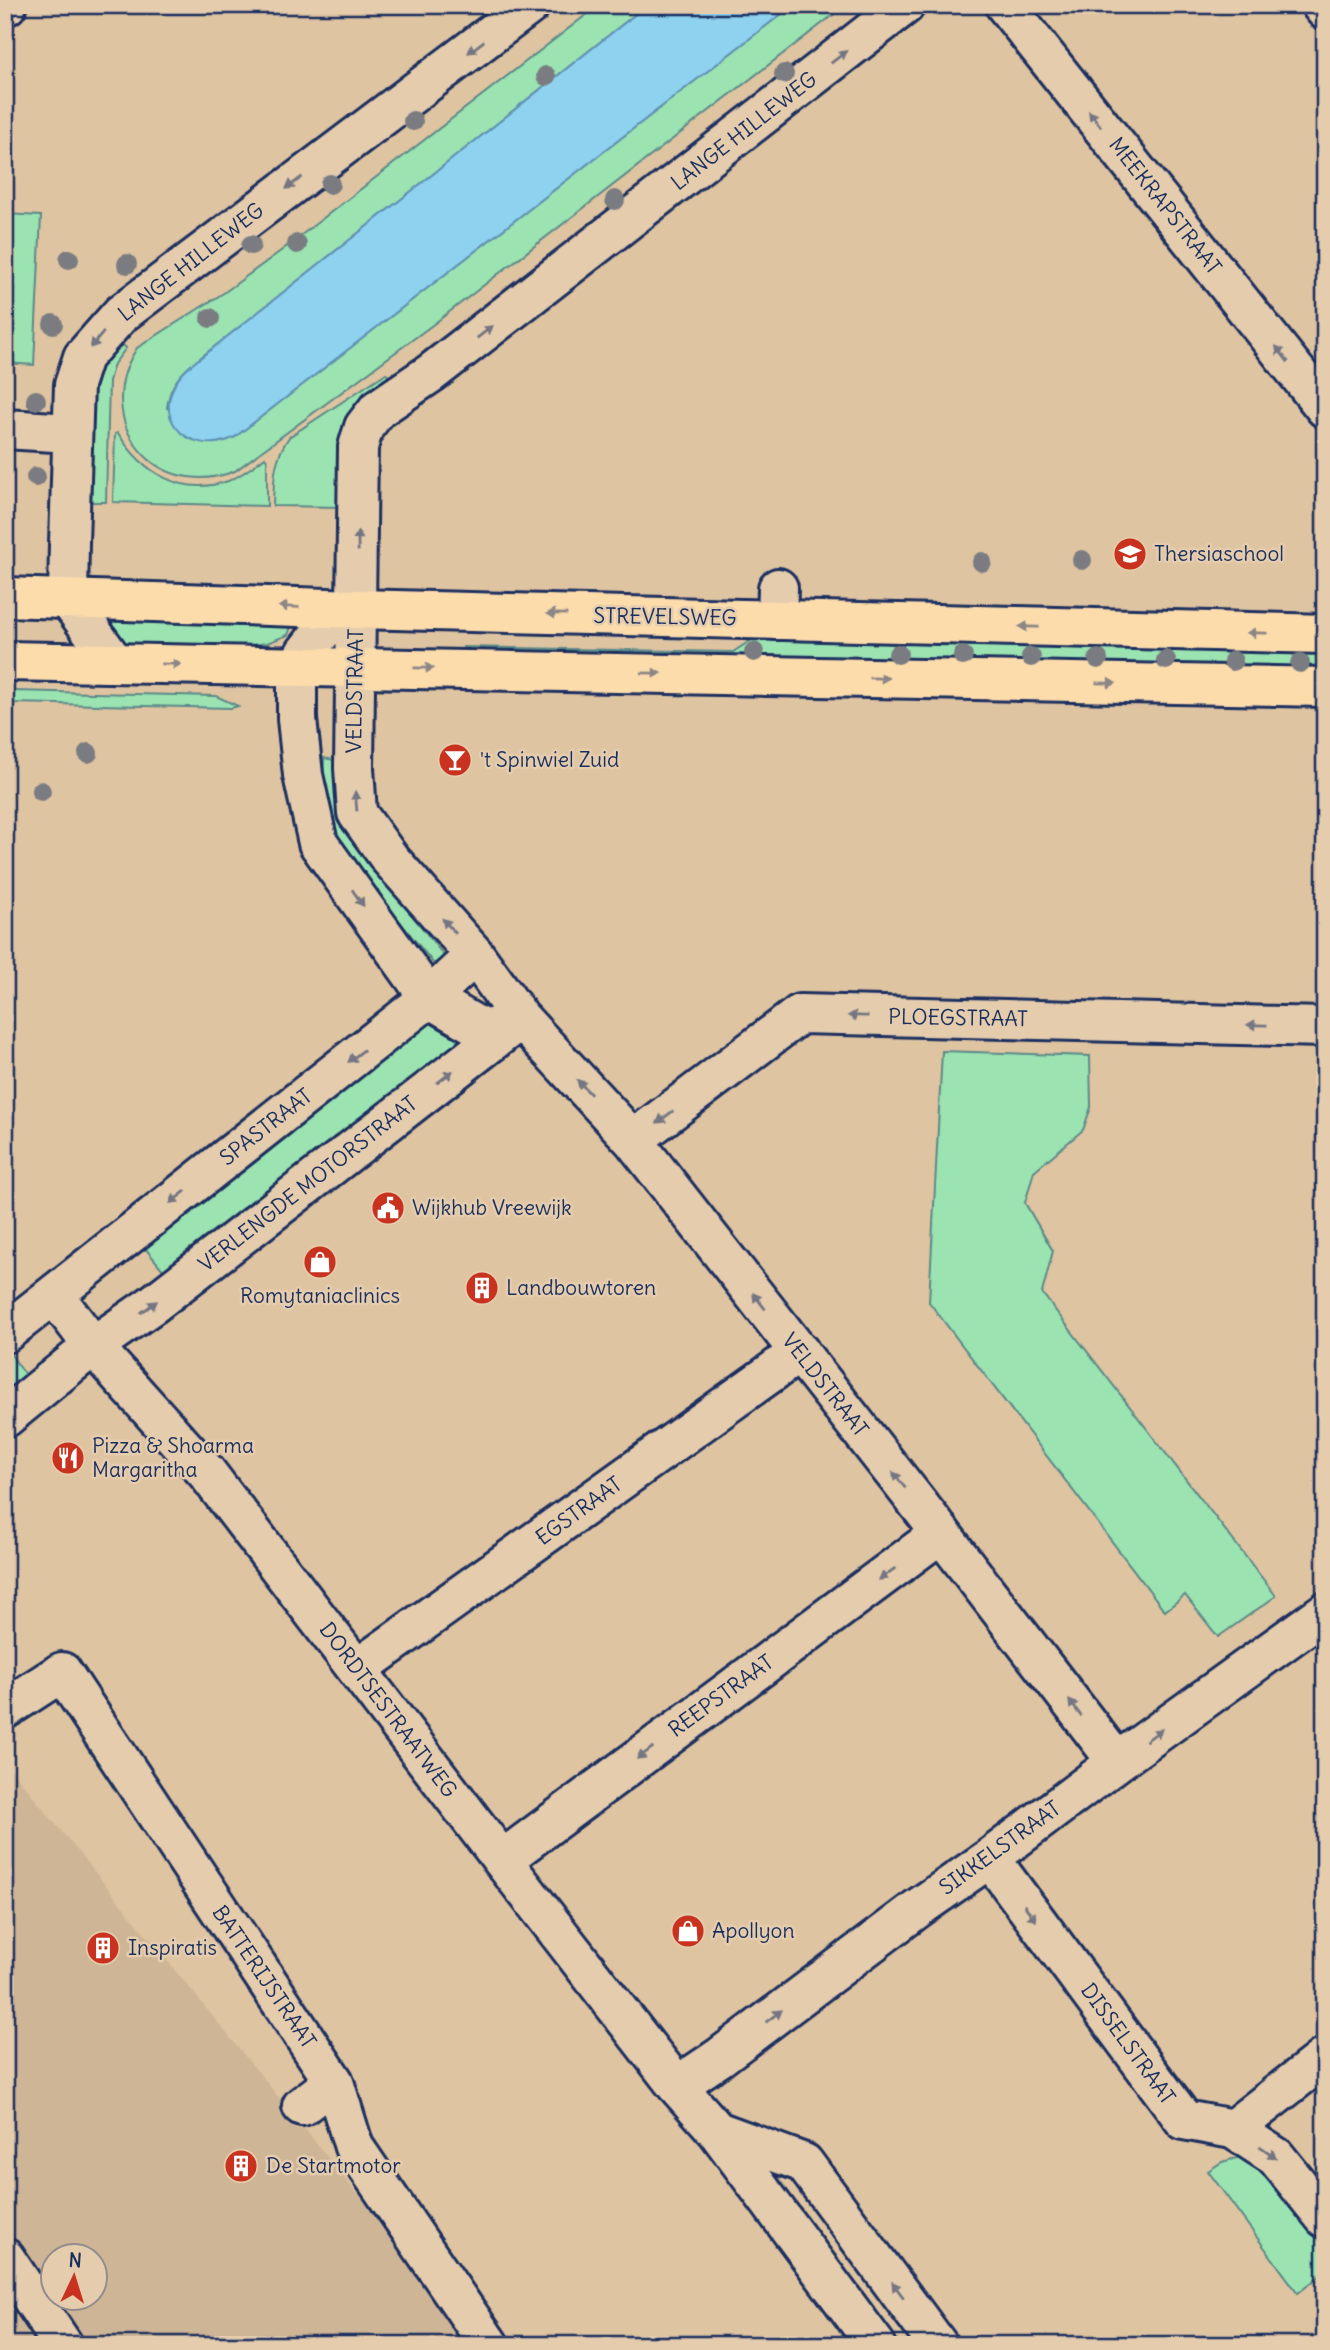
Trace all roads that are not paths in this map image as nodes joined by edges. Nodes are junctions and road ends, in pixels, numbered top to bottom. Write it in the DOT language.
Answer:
graph roads {
  1 [pos="530,5"];
  2 [pos="905,5"];
  3 [pos="1005,5"];
  4 [pos="1321,5"];
  5 [pos="1325,10"];
  6 [pos="1325,408"];
  7 [pos="5,429"];
  8 [pos="71,433"];
  9 [pos="5,597"];
  10 [pos="68,599"];
  11 [pos="357,609"];
  12 [pos="1325,634"];
  13 [pos="5,661"];
  14 [pos="116,663"];
  15 [pos="356,667"];
  16 [pos="297,668"];
  17 [pos="1325,687"];
  18 [pos="475,954"];
  19 [pos="429,998"];
  20 [pos="521,1019"];
  21 [pos="1325,1027"];
  22 [pos="633,1140"];
  23 [pos="54,1295"];
  24 [pos="5,1333"];
  25 [pos="93,1346"];
  26 [pos="800,1353"];
  27 [pos="5,1418"];
  28 [pos="942,1533"];
  29 [pos="1325,1612"];
  30 [pos="357,1669"];
  31 [pos="5,1709"];
  32 [pos="1117,1762"];
  33 [pos="990,1858"];
  34 [pos="502,1860"];
  35 [pos="1325,2057"];
  36 [pos="334,2082"];
  37 [pos="677,2086"];
  38 [pos="302,2106"];
  39 [pos="1233,2129"];
  40 [pos="717,2131"];
  41 [pos="1325,2218"];
  42 [pos="5,2258"];
  43 [pos="64,2345"];
  44 [pos="489,2345"];
  45 [pos="876,2345"];
  46 [pos="938,2345"];
  1 -- 8 [label="street, LANGE HILLEWEG, one-way"];
  11 -- 2 [label="street, LANGE HILLEWEG, one-way"];
  6 -- 3 [label="street, MEEKRAPSTRAAT, one-way"];
  4 -- 5 [label="street"];
  7 -- 8 [label="street"];
  8 -- 10 [label="street, LANGE HILLEWEG"];
  9 -- 10 [label="main road, STREVELSWEG"];
  11 -- 10 [label="main road, STREVELSWEG, one-way"];
  10 -- 14 [label="street"];
  12 -- 11 [label="main road, STREVELSWEG, one-way"];
  11 -- 15 [label="street, VELDSTRAAT"];
  11 -- 16 [label="street, VELDSTRAAT"];
  13 -- 14 [label="main road"];
  14 -- 16 [label="main road, one-way"];
  15 -- 16 [label="main road"];
  15 -- 17 [label="main road, one-way"];
  18 -- 15 [label="street, VELDSTRAAT, one-way"];
  16 -- 19 [label="street, one-way"];
  18 -- 19 [label="street, SPASTRAAT"];
  18 -- 20 [label="street, VELDSTRAAT"];
  19 -- 20 [label="street"];
  19 -- 23 [label="street, SPASTRAAT, one-way"];
  22 -- 20 [label="street, VELDSTRAAT, one-way"];
  25 -- 20 [label="street, VERLENGDE MOTORSTRAAT, one-way"];
  21 -- 22 [label="street, PLOEGSTRAAT, one-way"];
  26 -- 22 [label="street, VELDSTRAAT, one-way"];
  23 -- 24 [label="street, SPASTRAAT"];
  23 -- 25 [label="street, DORDTSESTRAATWEG"];
  25 -- 27 [label="street, VERLENGDE MOTORSTRAAT"];
  25 -- 30 [label="street, DORDTSESTRAATWEG"];
  28 -- 26 [label="street, VELDSTRAAT, one-way"];
  26 -- 30 [label="street, EGSTRAAT"];
  32 -- 28 [label="street, VELDSTRAAT, one-way"];
  28 -- 34 [label="street, REEPSTRAAT, one-way"];
  32 -- 29 [label="street, SIKKELSTRAAT, one-way"];
  30 -- 34 [label="street, DORDTSESTRAATWEG"];
  31 -- 36 [label="street, BATTERIJSTRAAT"];
  32 -- 33 [label="street, SIKKELSTRAAT"];
  37 -- 33 [label="street, SIKKELSTRAAT, one-way"];
  33 -- 39 [label="street, DISSELSTRAAT, one-way"];
  34 -- 37 [label="street, DORDTSESTRAATWEG"];
  35 -- 39 [label="street"];
  36 -- 38 [label="street"];
  36 -- 44 [label="street, BATTERIJSTRAAT"];
  37 -- 40 [label="street, DORDTSESTRAATWEG"];
  39 -- 41 [label="street, DISSELSTRAAT, one-way"];
  40 -- 45 [label="street, DORDTSESTRAATWEG"];
  46 -- 40 [label="street, DORDTSESTRAATWEG, one-way"];
  42 -- 43 [label="street"];
}
